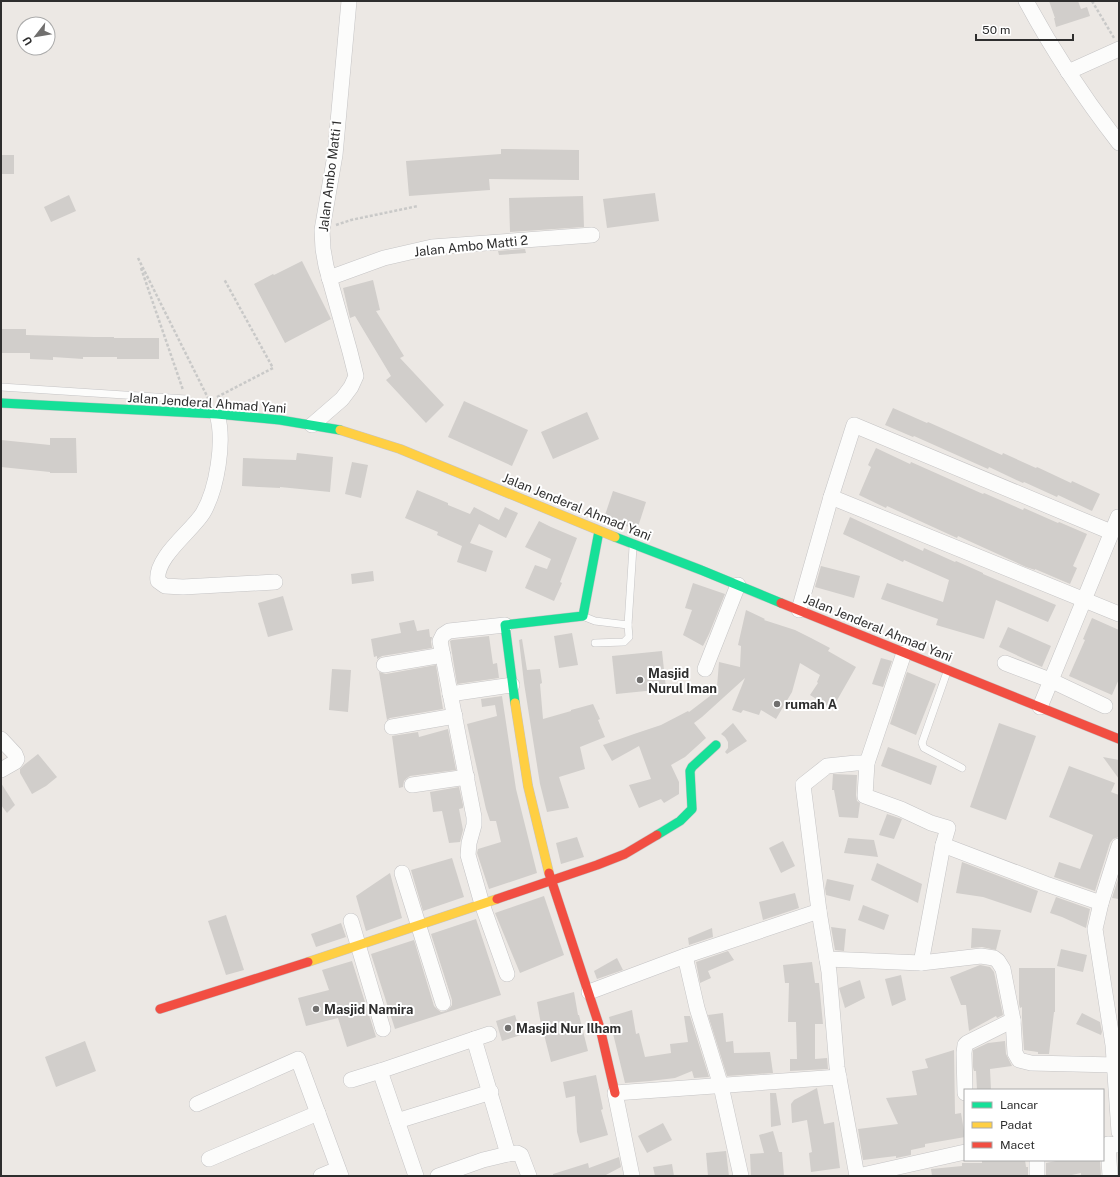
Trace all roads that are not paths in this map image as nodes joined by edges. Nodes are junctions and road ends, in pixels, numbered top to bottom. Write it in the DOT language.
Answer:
graph roads {
  1 [pos="349,1"];
  2 [pos="1026,1"];
  3 [pos="1117,45"];
  4 [pos="1068,72"];
  5 [pos="1119,143"];
  6 [pos="592,234"];
  7 [pos="330,278"];
  8 [pos="1,387"];
  9 [pos="1,403"];
  10 [pos="192,412"];
  11 [pos="217,414"];
  12 [pos="312,425"];
  13 [pos="831,497"];
  14 [pos="1118,517"];
  15 [pos="599,531"];
  16 [pos="1111,532"];
  17 [pos="633,545"];
  18 [pos="274,582"];
  19 [pos="738,585"];
  20 [pos="1084,600"];
  21 [pos="799,610"];
  22 [pos="1119,614"];
  23 [pos="583,616"];
  24 [pos="505,625"];
  25 [pos="628,625"];
  26 [pos="594,642"];
  27 [pos="904,653"];
  28 [pos="443,655"];
  29 [pos="1005,663"];
  30 [pos="384,665"];
  31 [pos="705,669"];
  32 [pos="947,670"];
  33 [pos="1050,680"];
  34 [pos="512,684"];
  35 [pos="450,694"];
  36 [pos="1105,706"];
  37 [pos="1040,707"];
  38 [pos="455,716"];
  39 [pos="392,727"];
  40 [pos="1,739"];
  41 [pos="1119,739"];
  42 [pos="716,745"];
  43 [pos="867,763"];
  44 [pos="962,768"];
  45 [pos="1,770"];
  46 [pos="467,777"];
  47 [pos="412,785"];
  48 [pos="943,845"];
  49 [pos="1119,846"];
  50 [pos="402,873"];
  51 [pos="551,880"];
  52 [pos="1101,903"];
  53 [pos="482,904"];
  54 [pos="819,911"];
  55 [pos="352,921"];
  56 [pos="419,926"];
  57 [pos="358,946"];
  58 [pos="685,956"];
  59 [pos="827,959"];
  60 [pos="921,963"];
  61 [pos="508,974"];
  62 [pos="589,992"];
  63 [pos="443,1003"];
  64 [pos="160,1009"];
  65 [pos="1013,1020"];
  66 [pos="383,1029"];
  67 [pos="489,1034"];
  68 [pos="474,1039"];
  69 [pos="1115,1065"];
  70 [pos="380,1071"];
  71 [pos="839,1077"];
  72 [pos="351,1080"];
  73 [pos="721,1086"];
  74 [pos="965,1089"];
  75 [pos="491,1092"];
  76 [pos="615,1093"];
  77 [pos="196,1104"];
  78 [pos="318,1114"];
  79 [pos="397,1121"];
  80 [pos="1119,1132"];
  81 [pos="1110,1144"];
  82 [pos="964,1152"];
  83 [pos="508,1154"];
  84 [pos="209,1159"];
  85 [pos="1037,1161"];
  86 [pos="339,1173"];
  87 [pos="321,1176"];
  88 [pos="416,1176"];
  89 [pos="438,1176"];
  90 [pos="529,1176"];
  91 [pos="632,1176"];
  92 [pos="741,1176"];
  93 [pos="857,1176"];
  94 [pos="1037,1176"];
  95 [pos="1110,1176"];
  1 -- 7 [label="street, Jalan Ambo Matti 1"];
  2 -- 4 [label="street"];
  3 -- 4 [label="street"];
  4 -- 5 [label="street"];
  6 -- 7 [label="street, Jalan Ambo Matti 2"];
  7 -- 12 [label="street, Jalan Ambo Matti 1"];
  8 -- 10 [label="lane"];
  9 -- 10 [label="main road, Jalan Jenderal Ahmad Yani"];
  10 -- 11 [label="main road, Jalan Jenderal Ahmad Yani"];
  11 -- 12 [label="main road, Jalan Jenderal Ahmad Yani"];
  11 -- 18 [label="street"];
  12 -- 15 [label="main road, Jalan Jenderal Ahmad Yani"];
  13 -- 16 [label="street"];
  13 -- 20 [label="street"];
  13 -- 21 [label="street"];
  14 -- 16 [label="street"];
  15 -- 17 [label="main road, Jalan Jenderal Ahmad Yani"];
  15 -- 23 [label="main road"];
  16 -- 20 [label="street"];
  17 -- 19 [label="main road, Jalan Jenderal Ahmad Yani"];
  17 -- 25 [label="lane"];
  19 -- 21 [label="main road, Jalan Jenderal Ahmad Yani"];
  19 -- 31 [label="street"];
  20 -- 22 [label="street"];
  20 -- 33 [label="street"];
  21 -- 27 [label="main road, Jalan Jenderal Ahmad Yani"];
  23 -- 24 [label="main road"];
  23 -- 25 [label="lane"];
  24 -- 28 [label="street"];
  24 -- 34 [label="main road"];
  25 -- 26 [label="lane"];
  27 -- 32 [label="main road, Jalan Jenderal Ahmad Yani"];
  27 -- 43 [label="street"];
  28 -- 30 [label="street"];
  28 -- 35 [label="street"];
  29 -- 33 [label="street"];
  32 -- 37 [label="main road, Jalan Jenderal Ahmad Yani"];
  32 -- 44 [label="lane"];
  33 -- 36 [label="street"];
  33 -- 37 [label="street"];
  34 -- 35 [label="street"];
  34 -- 51 [label="main road"];
  35 -- 38 [label="street"];
  37 -- 41 [label="main road, Jalan Jenderal Ahmad Yani"];
  38 -- 39 [label="street"];
  38 -- 46 [label="street"];
  40 -- 45 [label="street"];
  42 -- 51 [label="main road"];
  43 -- 48 [label="street"];
  43 -- 54 [label="street"];
  46 -- 47 [label="street"];
  46 -- 53 [label="street"];
  48 -- 52 [label="street"];
  48 -- 60 [label="street"];
  49 -- 52 [label="street"];
  50 -- 56 [label="street"];
  51 -- 53 [label="main road"];
  51 -- 62 [label="main road"];
  52 -- 69 [label="street"];
  53 -- 56 [label="main road"];
  53 -- 61 [label="street"];
  54 -- 58 [label="street"];
  54 -- 59 [label="street"];
  55 -- 57 [label="street"];
  56 -- 57 [label="main road"];
  56 -- 63 [label="street"];
  57 -- 64 [label="main road"];
  57 -- 66 [label="street"];
  58 -- 62 [label="street"];
  58 -- 73 [label="street"];
  59 -- 60 [label="street"];
  59 -- 71 [label="street"];
  60 -- 65 [label="street"];
  62 -- 76 [label="main road"];
  65 -- 69 [label="street"];
  65 -- 74 [label="street"];
  67 -- 68 [label="street"];
  68 -- 70 [label="street"];
  68 -- 75 [label="street"];
  69 -- 80 [label="street"];
  70 -- 72 [label="street"];
  70 -- 79 [label="street"];
  71 -- 73 [label="street"];
  71 -- 93 [label="street"];
  73 -- 76 [label="street"];
  73 -- 92 [label="street"];
  75 -- 79 [label="street"];
  75 -- 83 [label="street"];
  76 -- 91 [label="street"];
  77 -- 78 [label="street"];
  78 -- 84 [label="street"];
  78 -- 86 [label="street"];
  79 -- 88 [label="street"];
  81 -- 95 [label="street"];
  82 -- 93 [label="street"];
  83 -- 89 [label="street"];
  83 -- 90 [label="street"];
  85 -- 94 [label="street"];
  86 -- 87 [label="street"];
}
